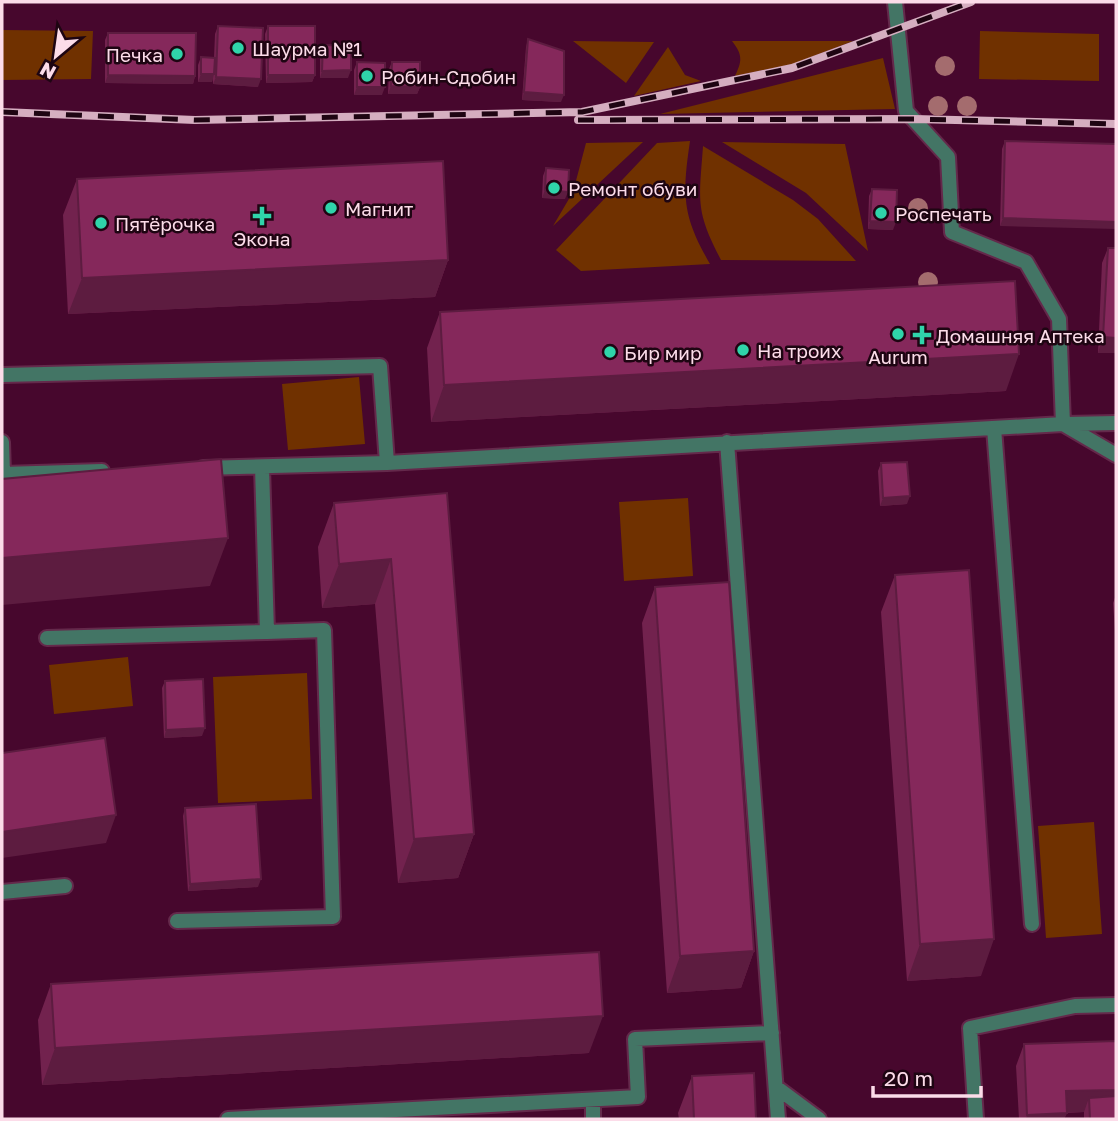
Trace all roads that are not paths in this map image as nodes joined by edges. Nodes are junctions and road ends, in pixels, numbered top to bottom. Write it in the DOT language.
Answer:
graph roads {
  1 [pos="894,2"];
  2 [pos="2,375"];
  3 [pos="1116,423"];
  4 [pos="1063,424"];
  5 [pos="994,428"];
  6 [pos="2,442"];
  7 [pos="727,442"];
  8 [pos="1116,456"];
  9 [pos="387,463"];
  10 [pos="262,467"];
  11 [pos="194,469"];
  12 [pos="112,471"];
  13 [pos="267,632"];
  14 [pos="47,638"];
  15 [pos="65,886"];
  16 [pos="2,892"];
  17 [pos="177,921"];
  18 [pos="1032,924"];
  19 [pos="1116,1005"];
  20 [pos="772,1033"];
  21 [pos="776,1087"];
  22 [pos="593,1100"];
  23 [pos="228,1119"];
  24 [pos="593,1119"];
  25 [pos="778,1119"];
  26 [pos="819,1119"];
  27 [pos="976,1119"];
  1 -- 4 [label="lane"];
  2 -- 9 [label="lane"];
  3 -- 4 [label="lane"];
  4 -- 5 [label="lane"];
  4 -- 8 [label="lane"];
  5 -- 7 [label="lane"];
  5 -- 18 [label="lane"];
  6 -- 12 [label="lane"];
  7 -- 9 [label="lane"];
  7 -- 20 [label="lane"];
  9 -- 10 [label="lane"];
  10 -- 11 [label="lane"];
  10 -- 13 [label="lane"];
  13 -- 14 [label="lane"];
  13 -- 17 [label="lane"];
  15 -- 16 [label="lane"];
  19 -- 27 [label="lane"];
  20 -- 21 [label="lane"];
  20 -- 22 [label="lane"];
  21 -- 25 [label="lane"];
  21 -- 26 [label="lane"];
  22 -- 23 [label="lane"];
  22 -- 24 [label="lane"];
}
